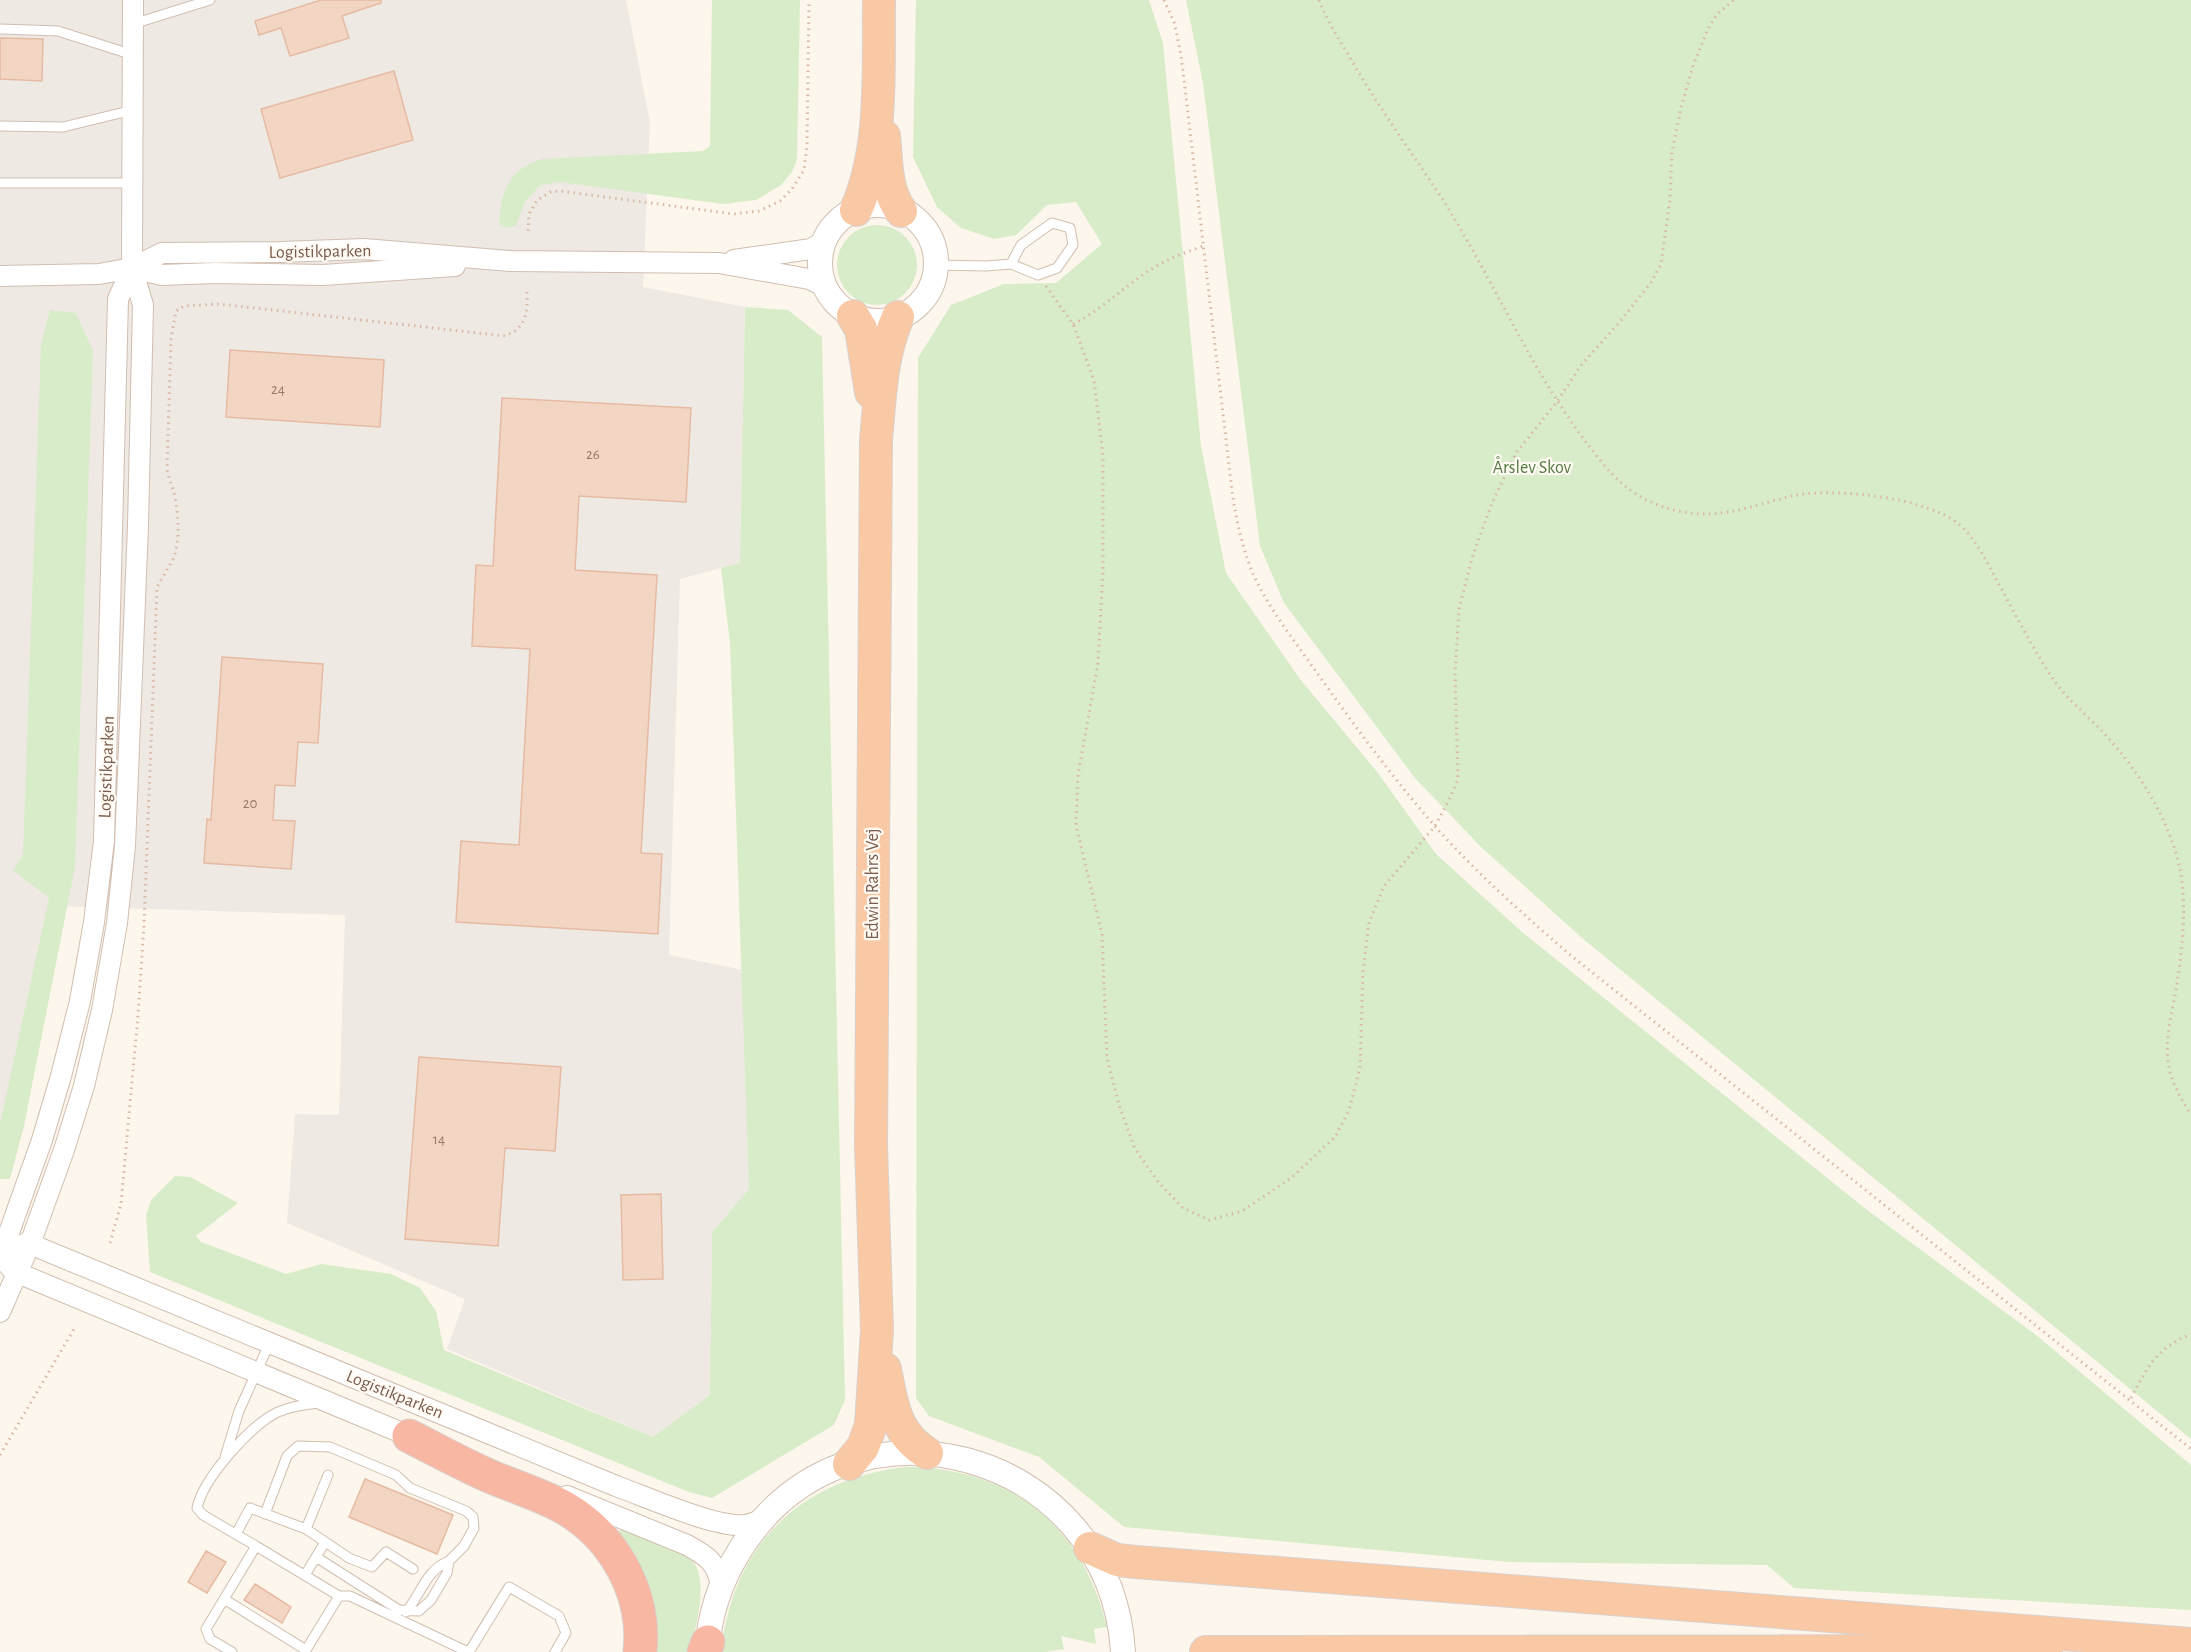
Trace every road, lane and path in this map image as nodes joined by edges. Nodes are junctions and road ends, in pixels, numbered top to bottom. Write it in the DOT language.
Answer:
graph roads {
  1 [pos="133,0"];
  2 [pos="210,0"];
  3 [pos="808,0"];
  4 [pos="879,0"];
  5 [pos="1164,0"];
  6 [pos="1319,0"];
  7 [pos="1734,0"];
  8 [pos="133,24"];
  9 [pos="0,29"];
  10 [pos="133,55"];
  11 [pos="878,100"];
  12 [pos="133,110"];
  13 [pos="0,126"];
  14 [pos="0,183"];
  15 [pos="133,183"];
  16 [pos="856,210"];
  17 [pos="901,211"];
  18 [pos="528,231"];
  19 [pos="824,241"];
  20 [pos="1203,246"];
  21 [pos="719,263"];
  22 [pos="1011,264"];
  23 [pos="935,265"];
  24 [pos="132,268"];
  25 [pos="1038,275"];
  26 [pos="0,276"];
  27 [pos="824,286"];
  28 [pos="527,292"];
  29 [pos="853,316"];
  30 [pos="898,317"];
  31 [pos="1073,324"];
  32 [pos="1556,403"];
  33 [pos="876,439"];
  34 [pos="1435,826"];
  35 [pos="2191,1115"];
  36 [pos="30,1244"];
  37 [pos="110,1244"];
  38 [pos="5,1260"];
  39 [pos="0,1312"];
  40 [pos="74,1329"];
  41 [pos="877,1330"];
  42 [pos="2191,1334"];
  43 [pos="270,1342"];
  44 [pos="256,1374"];
  45 [pos="2130,1399"];
  46 [pos="325,1402"];
  47 [pos="409,1436"];
  48 [pos="2191,1449"];
  49 [pos="927,1453"];
  50 [pos="0,1455"];
  51 [pos="224,1459"];
  52 [pos="849,1464"];
  53 [pos="328,1475"];
  54 [pos="265,1514"];
  55 [pos="763,1519"];
  56 [pos="306,1529"];
  57 [pos="236,1534"];
  58 [pos="325,1542"];
  59 [pos="256,1546"];
  60 [pos="1090,1548"];
  61 [pos="316,1557"];
  62 [pos="449,1561"];
  63 [pos="413,1569"];
  64 [pos="305,1575"];
  65 [pos="721,1586"];
  66 [pos="339,1596"];
  67 [pos="224,1599"];
  68 [pos="406,1612"];
  69 [pos="2191,1644"];
  70 [pos="706,1648"];
  71 [pos="305,1651"];
  72 [pos="2191,1651"];
  73 [pos="232,1652"];
  74 [pos="469,1652"];
  75 [pos="555,1652"];
  76 [pos="640,1652"];
  77 [pos="1124,1652"];
  78 [pos="1206,1652"];
  1 -- 8 [label="street, Logistikparken"];
  2 -- 8 [label="lane"];
  3 -- 18 [label="path"];
  4 -- 11 [label="highway"];
  5 -- 20 [label="path"];
  6 -- 32 [label="path"];
  7 -- 32 [label="path"];
  8 -- 10 [label="street, Logistikparken"];
  9 -- 10 [label="lane"];
  10 -- 12 [label="street, Logistikparken"];
  11 -- 16 [label="highway"];
  11 -- 17 [label="highway"];
  12 -- 13 [label="lane"];
  12 -- 15 [label="street, Logistikparken"];
  14 -- 15 [label="lane"];
  15 -- 24 [label="street, Logistikparken"];
  16 -- 17 [label="street"];
  16 -- 19 [label="street"];
  17 -- 23 [label="street"];
  19 -- 21 [label="street, Logistikparken"];
  19 -- 27 [label="street"];
  20 -- 31 [label="path"];
  20 -- 34 [label="path"];
  21 -- 24 [label="street, Logistikparken"];
  21 -- 27 [label="street, Logistikparken"];
  22 -- 23 [label="lane"];
  22 -- 25 [label="lane"];
  22 -- 25 [label="lane"];
  23 -- 30 [label="street"];
  24 -- 26 [label="street, Logistikparken"];
  24 -- 36 [label="street, Logistikparken"];
  24 -- 38 [label="street, Logistikparken"];
  25 -- 31 [label="path"];
  27 -- 29 [label="street"];
  28 -- 37 [label="path"];
  29 -- 30 [label="street"];
  29 -- 33 [label="highway"];
  30 -- 33 [label="highway"];
  31 -- 34 [label="path"];
  32 -- 34 [label="path"];
  32 -- 35 [label="path"];
  33 -- 41 [label="highway, Edwin Rahrs Vej"];
  34 -- 45 [label="path"];
  36 -- 38 [label="street"];
  36 -- 43 [label="street, Logistikparken"];
  38 -- 39 [label="street, Logistikparken"];
  38 -- 44 [label="street, Logistikparken"];
  40 -- 50 [label="path"];
  41 -- 49 [label="highway"];
  41 -- 52 [label="highway"];
  42 -- 45 [label="path"];
  43 -- 44 [label="lane"];
  43 -- 55 [label="street, Logistikparken"];
  44 -- 46 [label="street, Logistikparken"];
  44 -- 51 [label="lane"];
  45 -- 48 [label="path"];
  46 -- 47 [label="street, Logistikparken"];
  46 -- 51 [label="lane"];
  47 -- 65 [label="street, Logistikparken"];
  47 -- 76 [label="highway"];
  49 -- 52 [label="street"];
  49 -- 60 [label="street"];
  51 -- 57 [label="lane"];
  52 -- 55 [label="street"];
  53 -- 56 [label="lane"];
  54 -- 56 [label="lane"];
  54 -- 57 [label="lane"];
  54 -- 62 [label="lane"];
  55 -- 65 [label="street"];
  56 -- 58 [label="lane"];
  57 -- 59 [label="lane"];
  58 -- 61 [label="lane"];
  58 -- 63 [label="lane"];
  59 -- 64 [label="lane"];
  59 -- 67 [label="lane"];
  60 -- 69 [label="highway"];
  60 -- 77 [label="street"];
  61 -- 64 [label="lane"];
  61 -- 68 [label="lane"];
  62 -- 68 [label="lane"];
  62 -- 68 [label="lane"];
  64 -- 66 [label="lane"];
  65 -- 70 [label="street"];
  66 -- 71 [label="lane"];
  66 -- 74 [label="lane"];
  67 -- 71 [label="lane"];
  67 -- 73 [label="lane"];
  72 -- 78 [label="highway"];
  74 -- 75 [label="lane"];
}
